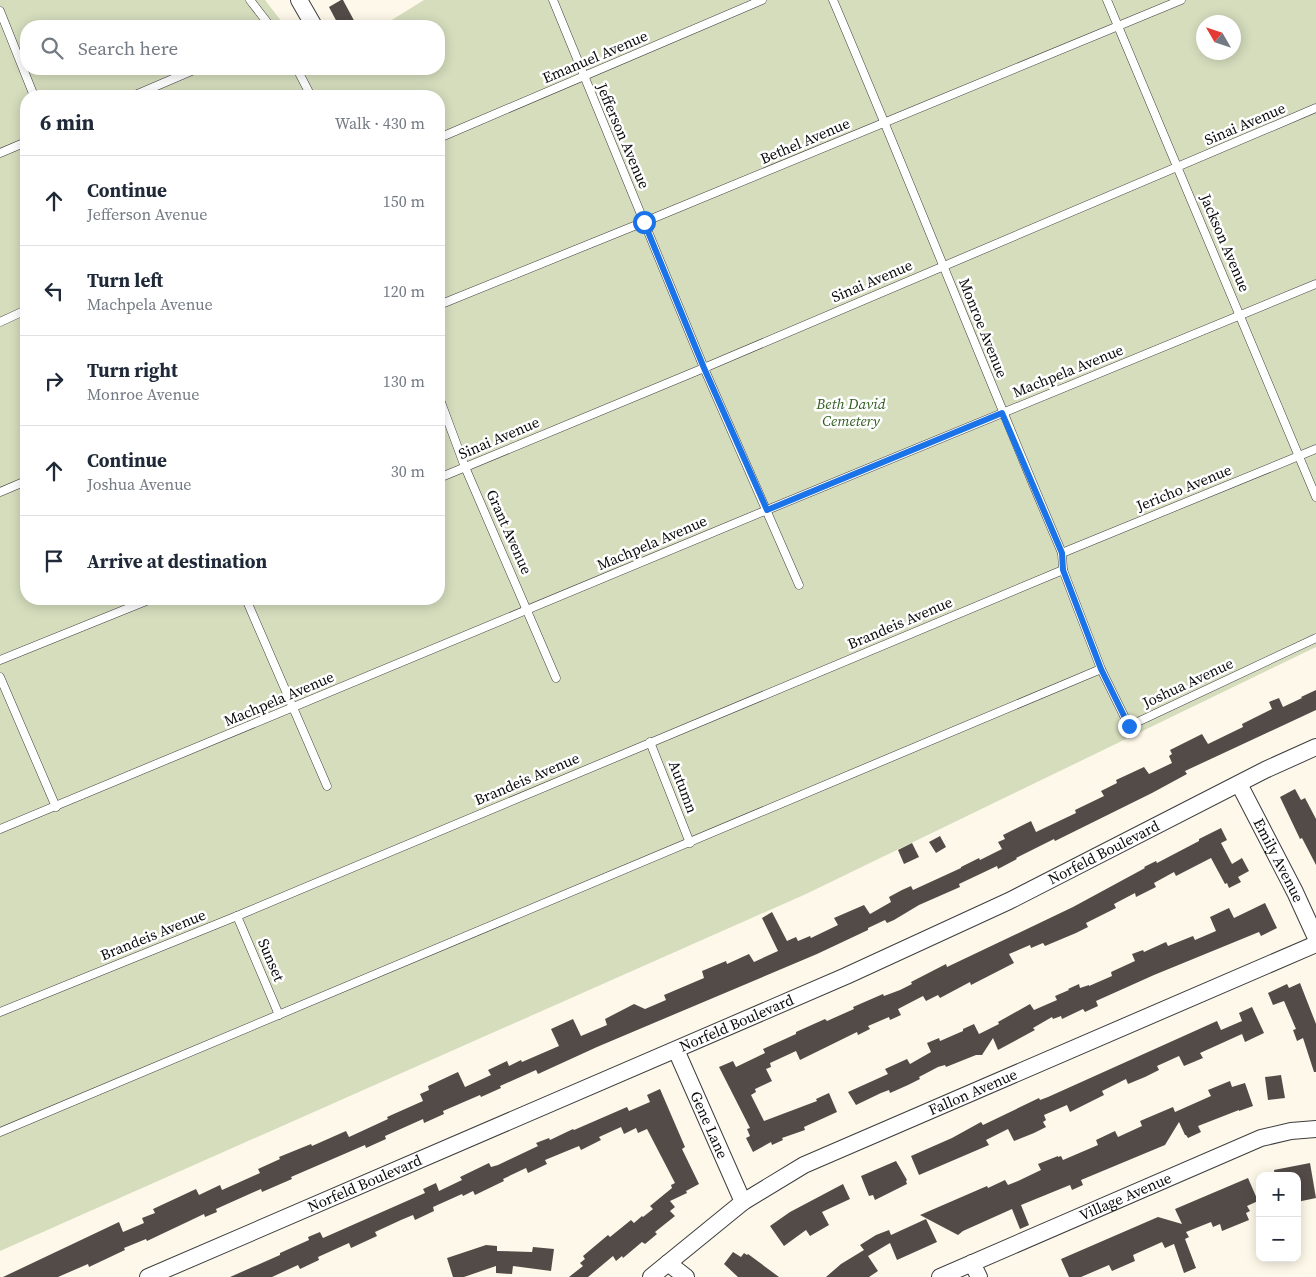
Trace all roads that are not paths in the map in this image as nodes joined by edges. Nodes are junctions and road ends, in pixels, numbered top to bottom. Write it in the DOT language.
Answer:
graph roads {
  1 [pos="250,0"];
  2 [pos="299,0"];
  3 [pos="553,0"];
  4 [pos="762,0"];
  5 [pos="832,0"];
  6 [pos="1107,0"];
  7 [pos="1181,0"];
  8 [pos="0,11"];
  9 [pos="265,20"];
  10 [pos="311,20"];
  11 [pos="1118,26"];
  12 [pos="20,61"];
  13 [pos="26,75"];
  14 [pos="182,75"];
  15 [pos="300,75"];
  16 [pos="584,76"];
  17 [pos="32,90"];
  18 [pos="147,90"];
  19 [pos="308,90"];
  20 [pos="1316,108"];
  21 [pos="885,122"];
  22 [pos="445,135"];
  23 [pos="20,145"];
  24 [pos="0,153"];
  25 [pos="1178,167"];
  26 [pos="644,222"];
  27 [pos="943,266"];
  28 [pos="1316,284"];
  29 [pos="445,304"];
  30 [pos="20,313"];
  31 [pos="1240,314"];
  32 [pos="0,322"];
  33 [pos="704,368"];
  34 [pos="445,413"];
  35 [pos="1002,413"];
  36 [pos="1316,448"];
  37 [pos="1300,455"];
  38 [pos="466,467"];
  39 [pos="445,476"];
  40 [pos="20,484"];
  41 [pos="0,492"];
  42 [pos="1316,496"];
  43 [pos="767,510"];
  44 [pos="1062,553"];
  45 [pos="1063,570"];
  46 [pos="799,585"];
  47 [pos="135,605"];
  48 [pos="249,605"];
  49 [pos="528,610"];
  50 [pos="1316,638"];
  51 [pos="0,660"];
  52 [pos="1101,669"];
  53 [pos="0,677"];
  54 [pos="556,678"];
  55 [pos="293,708"];
  56 [pos="650,742"];
  57 [pos="1316,747"];
  58 [pos="1239,784"];
  59 [pos="327,786"];
  60 [pos="56,807"];
  61 [pos="0,830"];
  62 [pos="690,843"];
  63 [pos="237,916"];
  64 [pos="1316,938"];
  65 [pos="1316,944"];
  66 [pos="0,1012"];
  67 [pos="279,1016"];
  68 [pos="676,1050"];
  69 [pos="1316,1129"];
  70 [pos="0,1132"];
  71 [pos="743,1202"];
  72 [pos="668,1263"];
  73 [pos="976,1270"];
  74 [pos="148,1277"];
  75 [pos="650,1277"];
  76 [pos="686,1277"];
  77 [pos="940,1277"];
  1 -- 9 [label="lane"];
  2 -- 10 [label="street"];
  3 -- 16 [label="lane, Jefferson Avenue"];
  4 -- 16 [label="lane, Emanuel Avenue"];
  5 -- 21 [label="lane, Monroe Avenue"];
  6 -- 11 [label="lane, Jackson Avenue"];
  7 -- 11 [label="lane, Bethel Avenue"];
  8 -- 12 [label="lane"];
  11 -- 21 [label="lane, Bethel Avenue"];
  11 -- 25 [label="lane, Jackson Avenue"];
  13 -- 17 [label="lane"];
  14 -- 18 [label="lane"];
  15 -- 19 [label="lane"];
  16 -- 22 [label="lane, Emanuel Avenue"];
  16 -- 26 [label="lane, Jefferson Avenue"];
  20 -- 25 [label="lane, Sinai Avenue"];
  21 -- 26 [label="lane, Bethel Avenue"];
  21 -- 27 [label="lane, Monroe Avenue"];
  23 -- 24 [label="lane"];
  25 -- 27 [label="lane, Sinai Avenue"];
  25 -- 31 [label="lane, Jackson Avenue"];
  26 -- 29 [label="lane, Bethel Avenue"];
  26 -- 33 [label="lane, Jefferson Avenue"];
  27 -- 33 [label="lane, Sinai Avenue"];
  27 -- 35 [label="lane, Monroe Avenue"];
  28 -- 31 [label="lane, Machpela Avenue"];
  30 -- 32 [label="lane"];
  31 -- 35 [label="lane, Machpela Avenue"];
  31 -- 37 [label="lane, Jackson Avenue"];
  33 -- 38 [label="lane, Sinai Avenue"];
  33 -- 43 [label="lane, Jefferson Avenue"];
  34 -- 38 [label="lane, Grant Avenue"];
  35 -- 43 [label="lane, Machpela Avenue"];
  35 -- 44 [label="lane, Monroe Avenue"];
  36 -- 37 [label="lane, Jericho Avenue"];
  37 -- 42 [label="lane, Jackson Avenue"];
  37 -- 44 [label="lane, Jericho Avenue"];
  38 -- 39 [label="lane, Sinai Avenue"];
  38 -- 49 [label="lane, Grant Avenue"];
  40 -- 41 [label="lane"];
  43 -- 46 [label="lane, Jefferson Avenue"];
  43 -- 49 [label="lane, Machpela Avenue"];
  44 -- 45 [label="lane, Monroe Avenue"];
  45 -- 52 [label="lane, Monroe Avenue"];
  45 -- 56 [label="lane, Brandeis Avenue"];
  47 -- 51 [label="lane"];
  48 -- 55 [label="lane"];
  49 -- 54 [label="lane, Grant Avenue"];
  49 -- 55 [label="lane, Machpela Avenue"];
  50 -- 52 [label="lane, Joshua Avenue"];
  52 -- 62 [label="lane"];
  53 -- 60 [label="lane"];
  55 -- 59 [label="lane"];
  55 -- 60 [label="lane, Machpela Avenue"];
  56 -- 62 [label="lane, Autumn"];
  56 -- 63 [label="lane, Brandeis Avenue"];
  57 -- 58 [label="street, Norfeld Boulevard"];
  58 -- 64 [label="street, Emily Avenue"];
  58 -- 68 [label="street, Norfeld Boulevard"];
  60 -- 61 [label="lane, Machpela Avenue"];
  62 -- 67 [label="lane"];
  63 -- 66 [label="lane, Brandeis Avenue"];
  63 -- 67 [label="lane, Sunset"];
  65 -- 71 [label="street, Fallon Avenue"];
  67 -- 70 [label="lane"];
  68 -- 71 [label="street, Gene Lane"];
  68 -- 74 [label="street, Norfeld Boulevard"];
  69 -- 73 [label="street, Village Avenue"];
  71 -- 72 [label="street, Fallon Avenue"];
  72 -- 75 [label="street, Fallon Avenue"];
  72 -- 76 [label="street"];
  73 -- 77 [label="street, Village Avenue"];
}
